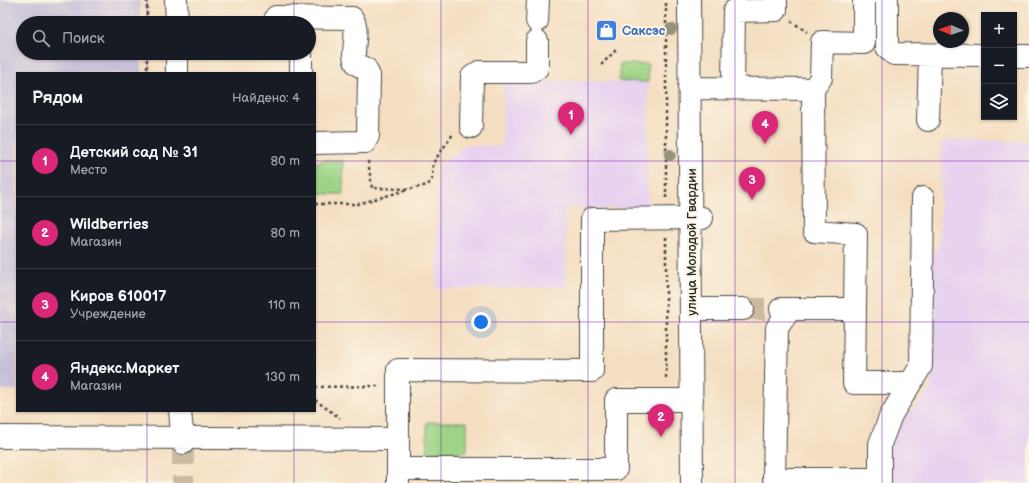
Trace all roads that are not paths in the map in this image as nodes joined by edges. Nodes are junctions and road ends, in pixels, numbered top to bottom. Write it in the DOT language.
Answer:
graph roads {
  1 [pos="176,0"];
  2 [pos="689,0"];
  3 [pos="776,0"];
  4 [pos="864,0"];
  5 [pos="888,0"];
  6 [pos="302,13"];
  7 [pos="177,16"];
  8 [pos="282,16"];
  9 [pos="537,21"];
  10 [pos="930,54"];
  11 [pos="981,55"];
  12 [pos="1017,56"];
  13 [pos="1029,56"];
  14 [pos="177,60"];
  15 [pos="302,60"];
  16 [pos="177,72"];
  17 [pos="301,72"];
  18 [pos="690,88"];
  19 [pos="733,88"];
  20 [pos="813,89"];
  21 [pos="928,120"];
  22 [pos="471,121"];
  23 [pos="316,143"];
  24 [pos="923,198"];
  25 [pos="696,218"];
  26 [pos="691,309"];
  27 [pos="743,309"];
  28 [pos="855,309"];
  29 [pos="910,383"];
  30 [pos="683,400"];
  31 [pos="180,412"];
  32 [pos="0,437"];
  33 [pos="398,439"];
  34 [pos="183,440"];
  35 [pos="398,476"];
  36 [pos="880,481"];
  37 [pos="692,483"];
  1 -- 7 [label="street"];
  2 -- 18 [label="street, улица Молодой Гвардии"];
  3 -- 19 [label="street"];
  4 -- 20 [label="street"];
  5 -- 10 [label="street"];
  6 -- 8 [label="street"];
  6 -- 23 [label="street"];
  9 -- 22 [label="street"];
  10 -- 11 [label="street"];
  10 -- 21 [label="street"];
  12 -- 13 [label="street"];
  14 -- 16 [label="street"];
  15 -- 17 [label="street"];
  18 -- 19 [label="street"];
  18 -- 25 [label="street, улица Молодой Гвардии"];
  19 -- 20 [label="street"];
  20 -- 28 [label="street"];
  24 -- 29 [label="street"];
  25 -- 26 [label="street, улица Молодой Гвардии"];
  25 -- 33 [label="street"];
  26 -- 27 [label="street"];
  26 -- 30 [label="street, улица Молодой Гвардии"];
  28 -- 29 [label="street"];
  28 -- 36 [label="street"];
  29 -- 36 [label="street"];
  30 -- 35 [label="street"];
  30 -- 37 [label="street, улица Молодой Гвардии"];
  31 -- 34 [label="street"];
  32 -- 34 [label="street"];
  33 -- 34 [label="street"];
  33 -- 35 [label="street"];
}
